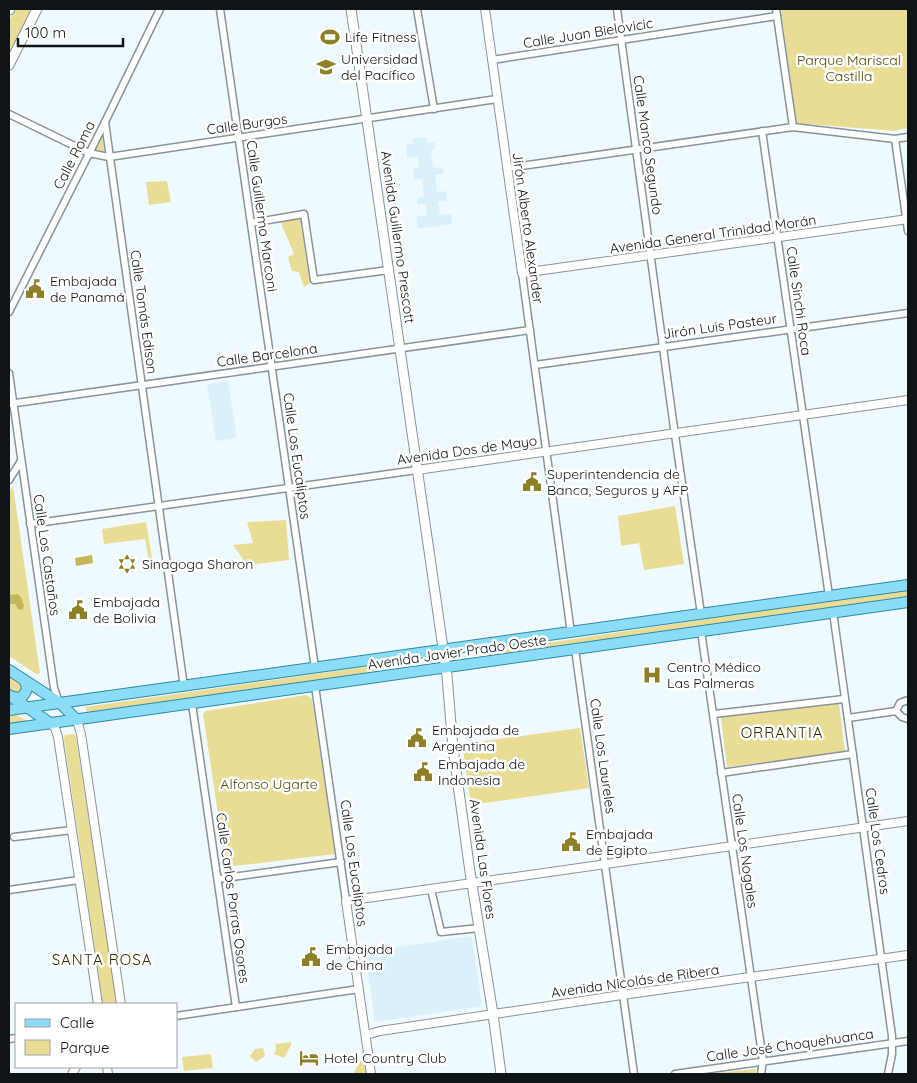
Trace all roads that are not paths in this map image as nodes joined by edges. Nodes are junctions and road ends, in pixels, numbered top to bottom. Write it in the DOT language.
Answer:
graph roads {
  1 [pos="37,9"];
  2 [pos="160,9"];
  3 [pos="220,9"];
  4 [pos="351,9"];
  5 [pos="417,9"];
  6 [pos="485,9"];
  7 [pos="617,9"];
  8 [pos="776,12"];
  9 [pos="622,40"];
  10 [pos="492,60"];
  11 [pos="9,65"];
  12 [pos="498,99"];
  13 [pos="434,109"];
  14 [pos="9,114"];
  15 [pos="367,119"];
  16 [pos="105,122"];
  17 [pos="794,127"];
  18 [pos="762,130"];
  19 [pos="238,137"];
  20 [pos="908,137"];
  21 [pos="895,139"];
  22 [pos="636,150"];
  23 [pos="89,153"];
  24 [pos="109,158"];
  25 [pos="507,168"];
  26 [pos="907,219"];
  27 [pos="251,223"];
  28 [pos="908,231"];
  29 [pos="777,237"];
  30 [pos="651,255"];
  31 [pos="389,270"];
  32 [pos="522,273"];
  33 [pos="9,312"];
  34 [pos="908,313"];
  35 [pos="790,329"];
  36 [pos="530,330"];
  37 [pos="663,347"];
  38 [pos="400,348"];
  39 [pos="535,365"];
  40 [pos="271,366"];
  41 [pos="9,373"];
  42 [pos="141,385"];
  43 [pos="908,400"];
  44 [pos="12,405"];
  45 [pos="802,415"];
  46 [pos="675,434"];
  47 [pos="547,452"];
  48 [pos="21,461"];
  49 [pos="417,470"];
  50 [pos="9,480"];
  51 [pos="289,488"];
  52 [pos="158,506"];
  53 [pos="30,524"];
  54 [pos="908,585"];
  55 [pos="829,596"];
  56 [pos="908,602"];
  57 [pos="833,612"];
  58 [pos="701,614"];
  59 [pos="701,631"];
  60 [pos="571,633"];
  61 [pos="487,644"];
  62 [pos="575,649"];
  63 [pos="443,650"];
  64 [pos="400,656"];
  65 [pos="488,662"];
  66 [pos="315,668"];
  67 [pos="446,668"];
  68 [pos="9,670"];
  69 [pos="402,673"];
  70 [pos="24,680"];
  71 [pos="315,686"];
  72 [pos="184,687"];
  73 [pos="10,696"];
  74 [pos="844,699"];
  75 [pos="908,700"];
  76 [pos="60,704"];
  77 [pos="192,704"];
  78 [pos="27,708"];
  79 [pos="9,710"];
  80 [pos="896,711"];
  81 [pos="714,714"];
  82 [pos="848,718"];
  83 [pos="908,718"];
  84 [pos="77,720"];
  85 [pos="50,723"];
  86 [pos="9,729"];
  87 [pos="853,754"];
  88 [pos="721,773"];
  89 [pos="908,821"];
  90 [pos="863,828"];
  91 [pos="72,830"];
  92 [pos="14,837"];
  93 [pos="731,846"];
  94 [pos="341,862"];
  95 [pos="605,864"];
  96 [pos="218,879"];
  97 [pos="79,880"];
  98 [pos="472,884"];
  99 [pos="431,889"];
  100 [pos="9,890"];
  101 [pos="346,901"];
  102 [pos="479,928"];
  103 [pos="908,955"];
  104 [pos="881,959"];
  105 [pos="751,977"];
  106 [pos="359,990"];
  107 [pos="624,995"];
  108 [pos="98,1003"];
  109 [pos="121,1003"];
  110 [pos="236,1007"];
  111 [pos="493,1014"];
  112 [pos="178,1016"];
  113 [pos="366,1035"];
  114 [pos="908,1042"];
  115 [pos="892,1043"];
  116 [pos="763,1061"];
  117 [pos="371,1074"];
  118 [pos="501,1074"];
  119 [pos="634,1074"];
  120 [pos="675,1074"];
  121 [pos="761,1074"];
  122 [pos="888,1074"];
  1 -- 11 [label="main road"];
  2 -- 16 [label="street, Calle Roma"];
  3 -- 19 [label="street, Calle Guillermo Marconi"];
  4 -- 15 [label="main road, Avenida Guillermo Prescott"];
  5 -- 13 [label="street"];
  6 -- 10 [label="street, Jirón Alberto Alexander"];
  7 -- 9 [label="street, Calle Manco Segundo"];
  8 -- 9 [label="street, Calle Juan Bielovicic"];
  8 -- 17 [label="street"];
  9 -- 10 [label="street, Calle Juan Bielovicic"];
  9 -- 22 [label="street, Calle Manco Segundo"];
  10 -- 12 [label="street, Jirón Alberto Alexander"];
  12 -- 13 [label="street, Calle Burgos"];
  12 -- 25 [label="street, Jirón Alberto Alexander"];
  13 -- 15 [label="street, Calle Burgos"];
  14 -- 23 [label="street, Calle Burgos"];
  15 -- 19 [label="street, Calle Burgos"];
  15 -- 31 [label="main road, Avenida Guillermo Prescott"];
  16 -- 23 [label="street, Calle Roma"];
  16 -- 24 [label="street, Calle Tomás Edison"];
  17 -- 18 [label="street"];
  17 -- 21 [label="street"];
  18 -- 22 [label="street"];
  18 -- 29 [label="street, Calle Sinchi Roca"];
  19 -- 24 [label="street, Calle Burgos"];
  19 -- 27 [label="street, Calle Guillermo Marconi"];
  20 -- 21 [label="street"];
  21 -- 26 [label="street"];
  22 -- 25 [label="street"];
  22 -- 30 [label="street, Calle Manco Segundo"];
  23 -- 24 [label="street, Calle Burgos"];
  23 -- 33 [label="street, Calle Roma"];
  24 -- 42 [label="street, Calle Tomás Edison"];
  25 -- 32 [label="street, Jirón Alberto Alexander"];
  26 -- 28 [label="street"];
  26 -- 29 [label="street, Avenida General Trinidad Morán"];
  27 -- 31 [label="street"];
  27 -- 40 [label="street, Calle Guillermo Marconi"];
  29 -- 30 [label="street, Avenida General Trinidad Morán"];
  29 -- 35 [label="street, Calle Sinchi Roca"];
  30 -- 32 [label="street, Avenida General Trinidad Morán"];
  30 -- 37 [label="street, Calle Manco Segundo"];
  31 -- 38 [label="main road, Avenida Guillermo Prescott"];
  32 -- 36 [label="street, Jirón Alberto Alexander"];
  34 -- 35 [label="street, Jirón Luis Pasteur"];
  35 -- 37 [label="street, Jirón Luis Pasteur"];
  35 -- 45 [label="street, Calle Sinchi Roca"];
  36 -- 38 [label="street, Calle Barcelona"];
  36 -- 39 [label="street, Jirón Alberto Alexander"];
  37 -- 39 [label="street, Jirón Luis Pasteur"];
  37 -- 46 [label="street, Calle Manco Segundo"];
  38 -- 40 [label="street, Calle Barcelona"];
  38 -- 49 [label="main road, Avenida Guillermo Prescott"];
  39 -- 47 [label="street, Jirón Alberto Alexander"];
  40 -- 42 [label="street, Calle Barcelona"];
  40 -- 51 [label="street, Calle Los Eucaliptos"];
  41 -- 44 [label="street, Calle Los Castaños"];
  42 -- 44 [label="street, Calle Barcelona"];
  42 -- 52 [label="street, Calle Tomás Edison"];
  43 -- 45 [label="street, Avenida Dos de Mayo"];
  44 -- 48 [label="street, Calle Los Castaños"];
  45 -- 46 [label="street, Avenida Dos de Mayo"];
  45 -- 55 [label="street"];
  46 -- 47 [label="street, Avenida Dos de Mayo"];
  46 -- 58 [label="street"];
  47 -- 49 [label="street, Avenida Dos de Mayo"];
  47 -- 60 [label="street"];
  48 -- 50 [label="street"];
  48 -- 53 [label="street, Calle Los Castaños"];
  49 -- 51 [label="street, Avenida Dos de Mayo"];
  49 -- 63 [label="main road, Avenida Las Flores"];
  51 -- 52 [label="street, Avenida Dos de Mayo"];
  51 -- 66 [label="street, Calle Los Eucaliptos"];
  52 -- 53 [label="street, Avenida Dos de Mayo"];
  52 -- 72 [label="street"];
  53 -- 76 [label="street, Calle Los Castaños"];
  54 -- 55 [label="main road, Avenida Javier Prado Oeste"];
  55 -- 58 [label="main road, Avenida Javier Prado Oeste"];
  56 -- 57 [label="main road, Avenida Javier Prado Oeste"];
  57 -- 59 [label="main road, Avenida Javier Prado Oeste"];
  57 -- 74 [label="street, Calle Los Cedros"];
  58 -- 60 [label="main road, Avenida Javier Prado Oeste"];
  59 -- 62 [label="main road, Avenida Javier Prado Oeste"];
  59 -- 81 [label="street, Calle Los Nogales"];
  60 -- 61 [label="main road, Avenida Javier Prado Oeste"];
  61 -- 63 [label="main road, Avenida Javier Prado Oeste"];
  61 -- 65 [label="main road"];
  62 -- 65 [label="main road, Avenida Javier Prado Oeste"];
  62 -- 95 [label="street, Calle Los Laureles"];
  63 -- 64 [label="main road, Avenida Javier Prado Oeste"];
  63 -- 67 [label="main road, Avenida Las Flores"];
  64 -- 66 [label="main road, Avenida Javier Prado Oeste"];
  64 -- 69 [label="main road"];
  65 -- 67 [label="main road, Avenida Javier Prado Oeste"];
  66 -- 72 [label="main road, Avenida Javier Prado Oeste"];
  67 -- 69 [label="main road, Avenida Javier Prado Oeste"];
  67 -- 98 [label="main road, Avenida Las Flores"];
  68 -- 70 [label="main road"];
  69 -- 71 [label="main road, Avenida Javier Prado Oeste"];
  70 -- 73 [label="main road"];
  70 -- 76 [label="main road"];
  71 -- 77 [label="main road, Avenida Javier Prado Oeste"];
  71 -- 94 [label="street, Calle Los Eucaliptos"];
  72 -- 76 [label="main road, Avenida Javier Prado Oeste"];
  73 -- 78 [label="main road"];
  74 -- 81 [label="street"];
  74 -- 82 [label="street, Calle Los Cedros"];
  75 -- 80 [label="street"];
  76 -- 78 [label="main road, Avenida Javier Prado Oeste"];
  76 -- 84 [label="main road"];
  77 -- 84 [label="main road, Avenida Javier Prado Oeste"];
  77 -- 96 [label="street, Calle Carlos Porras Osores"];
  78 -- 79 [label="main road, Avenida Javier Prado Oeste"];
  78 -- 85 [label="main road"];
  80 -- 82 [label="street"];
  80 -- 83 [label="street"];
  81 -- 88 [label="street, Calle Los Nogales"];
  82 -- 87 [label="street, Calle Los Cedros"];
  84 -- 85 [label="main road, Avenida Javier Prado Oeste"];
  84 -- 109 [label="street"];
  85 -- 86 [label="main road, Avenida Javier Prado Oeste"];
  85 -- 91 [label="street"];
  87 -- 88 [label="street"];
  87 -- 90 [label="street, Calle Los Cedros"];
  88 -- 93 [label="street, Calle Los Nogales"];
  89 -- 90 [label="street"];
  90 -- 93 [label="street"];
  90 -- 104 [label="street, Calle Los Cedros"];
  91 -- 92 [label="street"];
  91 -- 97 [label="street"];
  93 -- 95 [label="street"];
  93 -- 105 [label="street, Calle Los Nogales"];
  94 -- 96 [label="street"];
  94 -- 101 [label="street, Calle Los Eucaliptos"];
  95 -- 98 [label="street"];
  95 -- 107 [label="street, Calle Los Laureles"];
  96 -- 110 [label="street, Calle Carlos Porras Osores"];
  97 -- 100 [label="street"];
  97 -- 108 [label="street"];
  98 -- 99 [label="street"];
  98 -- 102 [label="main road, Avenida Las Flores"];
  99 -- 101 [label="street"];
  99 -- 102 [label="street"];
  101 -- 106 [label="street, Calle Los Eucaliptos"];
  102 -- 111 [label="main road, Avenida Las Flores"];
  103 -- 104 [label="street, Avenida Nicolás de Ribera"];
  104 -- 105 [label="street, Avenida Nicolás de Ribera"];
  104 -- 115 [label="street, Calle Los Cedros"];
  105 -- 107 [label="street, Avenida Nicolás de Ribera"];
  105 -- 116 [label="street, Calle Los Nogales"];
  106 -- 110 [label="street"];
  106 -- 113 [label="street, Calle Los Eucaliptos"];
  107 -- 111 [label="street, Avenida Nicolás de Ribera"];
  107 -- 119 [label="street, Calle Los Laureles"];
  110 -- 112 [label="street"];
  111 -- 113 [label="street, Avenida Nicolás de Ribera"];
  111 -- 118 [label="main road, Avenida Las Flores"];
  113 -- 117 [label="street, Calle Los Eucaliptos"];
  114 -- 115 [label="street, Calle José Choquehuanca"];
  115 -- 116 [label="street, Calle José Choquehuanca"];
  115 -- 122 [label="street, Calle Los Cedros"];
  116 -- 120 [label="street, Calle José Choquehuanca"];
  116 -- 121 [label="street, Calle Los Nogales"];
}
